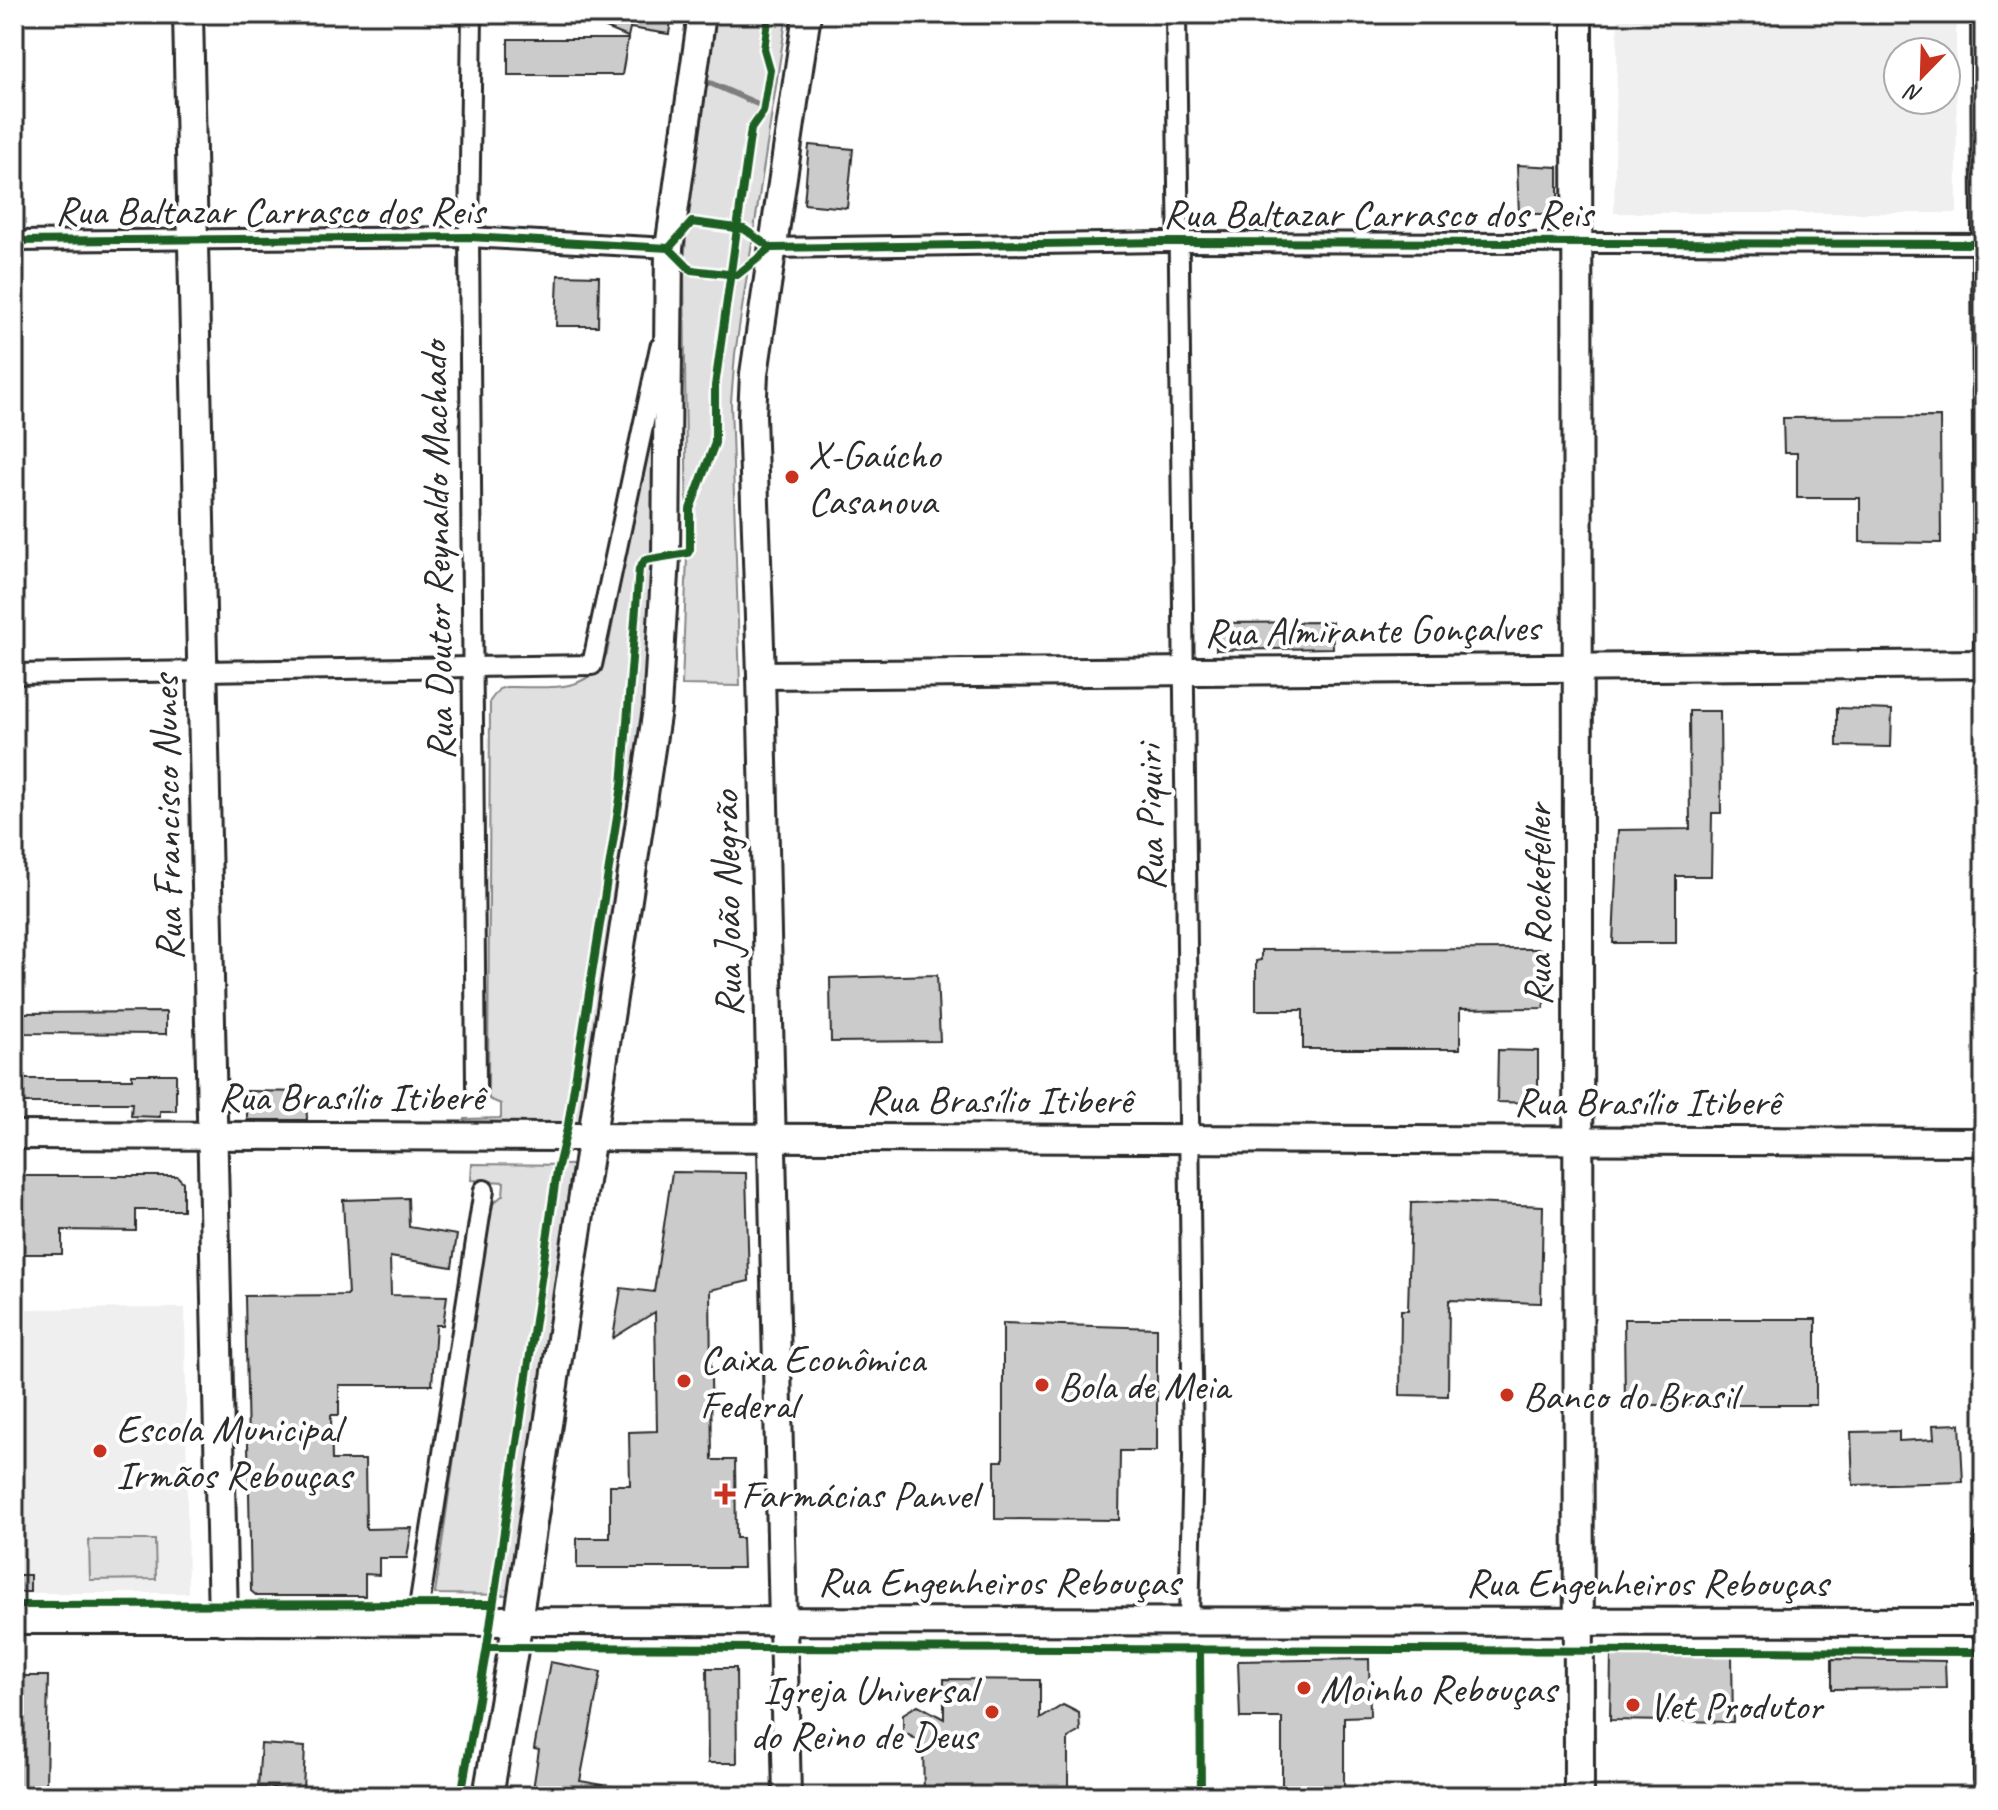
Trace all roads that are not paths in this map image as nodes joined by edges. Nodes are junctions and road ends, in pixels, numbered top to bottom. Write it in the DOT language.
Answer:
graph roads {
  1 [pos="188,14"];
  2 [pos="472,14"];
  3 [pos="702,14"];
  4 [pos="807,14"];
  5 [pos="1176,14"];
  6 [pos="1577,14"];
  7 [pos="1981,14"];
  8 [pos="469,237"];
  9 [pos="193,239"];
  10 [pos="14,241"];
  11 [pos="1179,243"];
  12 [pos="1577,243"];
  13 [pos="1984,244"];
  14 [pos="669,248"];
  15 [pos="771,248"];
  16 [pos="667,313"];
  17 [pos="1984,661"];
  18 [pos="1577,667"];
  19 [pos="474,669"];
  20 [pos="1184,671"];
  21 [pos="203,673"];
  22 [pos="14,674"];
  23 [pos="761,675"];
  24 [pos="476,1087"];
  25 [pos="14,1135"];
  26 [pos="213,1136"];
  27 [pos="593,1137"];
  28 [pos="771,1138"];
  29 [pos="1189,1139"];
  30 [pos="1578,1141"];
  31 [pos="1984,1142"];
  32 [pos="484,1190"];
  33 [pos="1984,1540"];
  34 [pos="14,1620"];
  35 [pos="223,1620"];
  36 [pos="417,1620"];
  37 [pos="518,1621"];
  38 [pos="783,1621"];
  39 [pos="1189,1621"];
  40 [pos="1578,1622"];
  41 [pos="1983,1622"];
  42 [pos="1984,1779"];
  43 [pos="488,1796"];
  44 [pos="787,1796"];
  45 [pos="1579,1796"];
  1 -- 9 [label="main road, Rua Francisco Nunes"];
  2 -- 8 [label="street, Rua Doutor Reynaldo Machado"];
  3 -- 14 [label="main road"];
  4 -- 15 [label="main road, Rua João Negrão"];
  5 -- 11 [label="street, Rua Piquiri"];
  6 -- 12 [label="main road, Rua Rockefeller"];
  7 -- 13 [label="street"];
  8 -- 9 [label="street, Rua Baltazar Carrasco dos Reis"];
  8 -- 14 [label="street, Rua Baltazar Carrasco dos Reis"];
  8 -- 19 [label="street, Rua Doutor Reynaldo Machado"];
  9 -- 10 [label="street, Rua Baltazar Carrasco dos Reis"];
  9 -- 21 [label="main road, Rua Francisco Nunes"];
  11 -- 12 [label="street, Rua Baltazar Carrasco dos Reis"];
  11 -- 15 [label="street, Rua Baltazar Carrasco dos Reis"];
  11 -- 20 [label="street, Rua Piquiri"];
  12 -- 13 [label="street, Rua Baltazar Carrasco dos Reis"];
  12 -- 18 [label="main road, Rua Rockefeller"];
  13 -- 17 [label="street"];
  14 -- 16 [label="main road"];
  15 -- 23 [label="main road, Rua João Negrão"];
  16 -- 19 [label="street"];
  16 -- 27 [label="main road"];
  17 -- 18 [label="main road, Rua Almirante Gonçalves"];
  18 -- 20 [label="main road, Rua Almirante Gonçalves"];
  18 -- 30 [label="main road, Rua Rockefeller"];
  19 -- 21 [label="street"];
  19 -- 24 [label="street, Rua Doutor Reynaldo Machado"];
  20 -- 23 [label="main road, Rua Almirante Gonçalves"];
  20 -- 29 [label="street, Rua Piquiri"];
  21 -- 22 [label="street"];
  21 -- 26 [label="main road, Rua Francisco Nunes"];
  23 -- 28 [label="main road, Rua João Negrão"];
  25 -- 26 [label="main road, Rua Brasílio Itiberê"];
  26 -- 27 [label="main road, Rua Brasílio Itiberê"];
  26 -- 35 [label="main road, Rua Francisco Nunes"];
  27 -- 28 [label="main road, Rua Brasílio Itiberê"];
  27 -- 37 [label="main road"];
  28 -- 29 [label="main road, Rua Brasílio Itiberê"];
  28 -- 38 [label="main road, Rua João Negrão"];
  29 -- 30 [label="main road, Rua Brasílio Itiberê"];
  29 -- 39 [label="street, Rua Piquiri"];
  30 -- 31 [label="main road, Rua Brasílio Itiberê"];
  30 -- 40 [label="main road, Rua Rockefeller"];
  32 -- 36 [label="street"];
  33 -- 41 [label="street"];
  34 -- 35 [label="main road, Rua Engenheiros Rebouças"];
  35 -- 36 [label="main road, Rua Engenheiros Rebouças"];
  36 -- 37 [label="main road, Rua Engenheiros Rebouças"];
  37 -- 38 [label="main road, Rua Engenheiros Rebouças"];
  37 -- 43 [label="main road"];
  38 -- 39 [label="main road, Rua Engenheiros Rebouças"];
  38 -- 44 [label="main road, Rua João Negrão"];
  39 -- 40 [label="main road, Rua Engenheiros Rebouças"];
  40 -- 41 [label="main road, Rua Engenheiros Rebouças"];
  40 -- 45 [label="main road, Rua Rockefeller"];
  41 -- 42 [label="street"];
}
